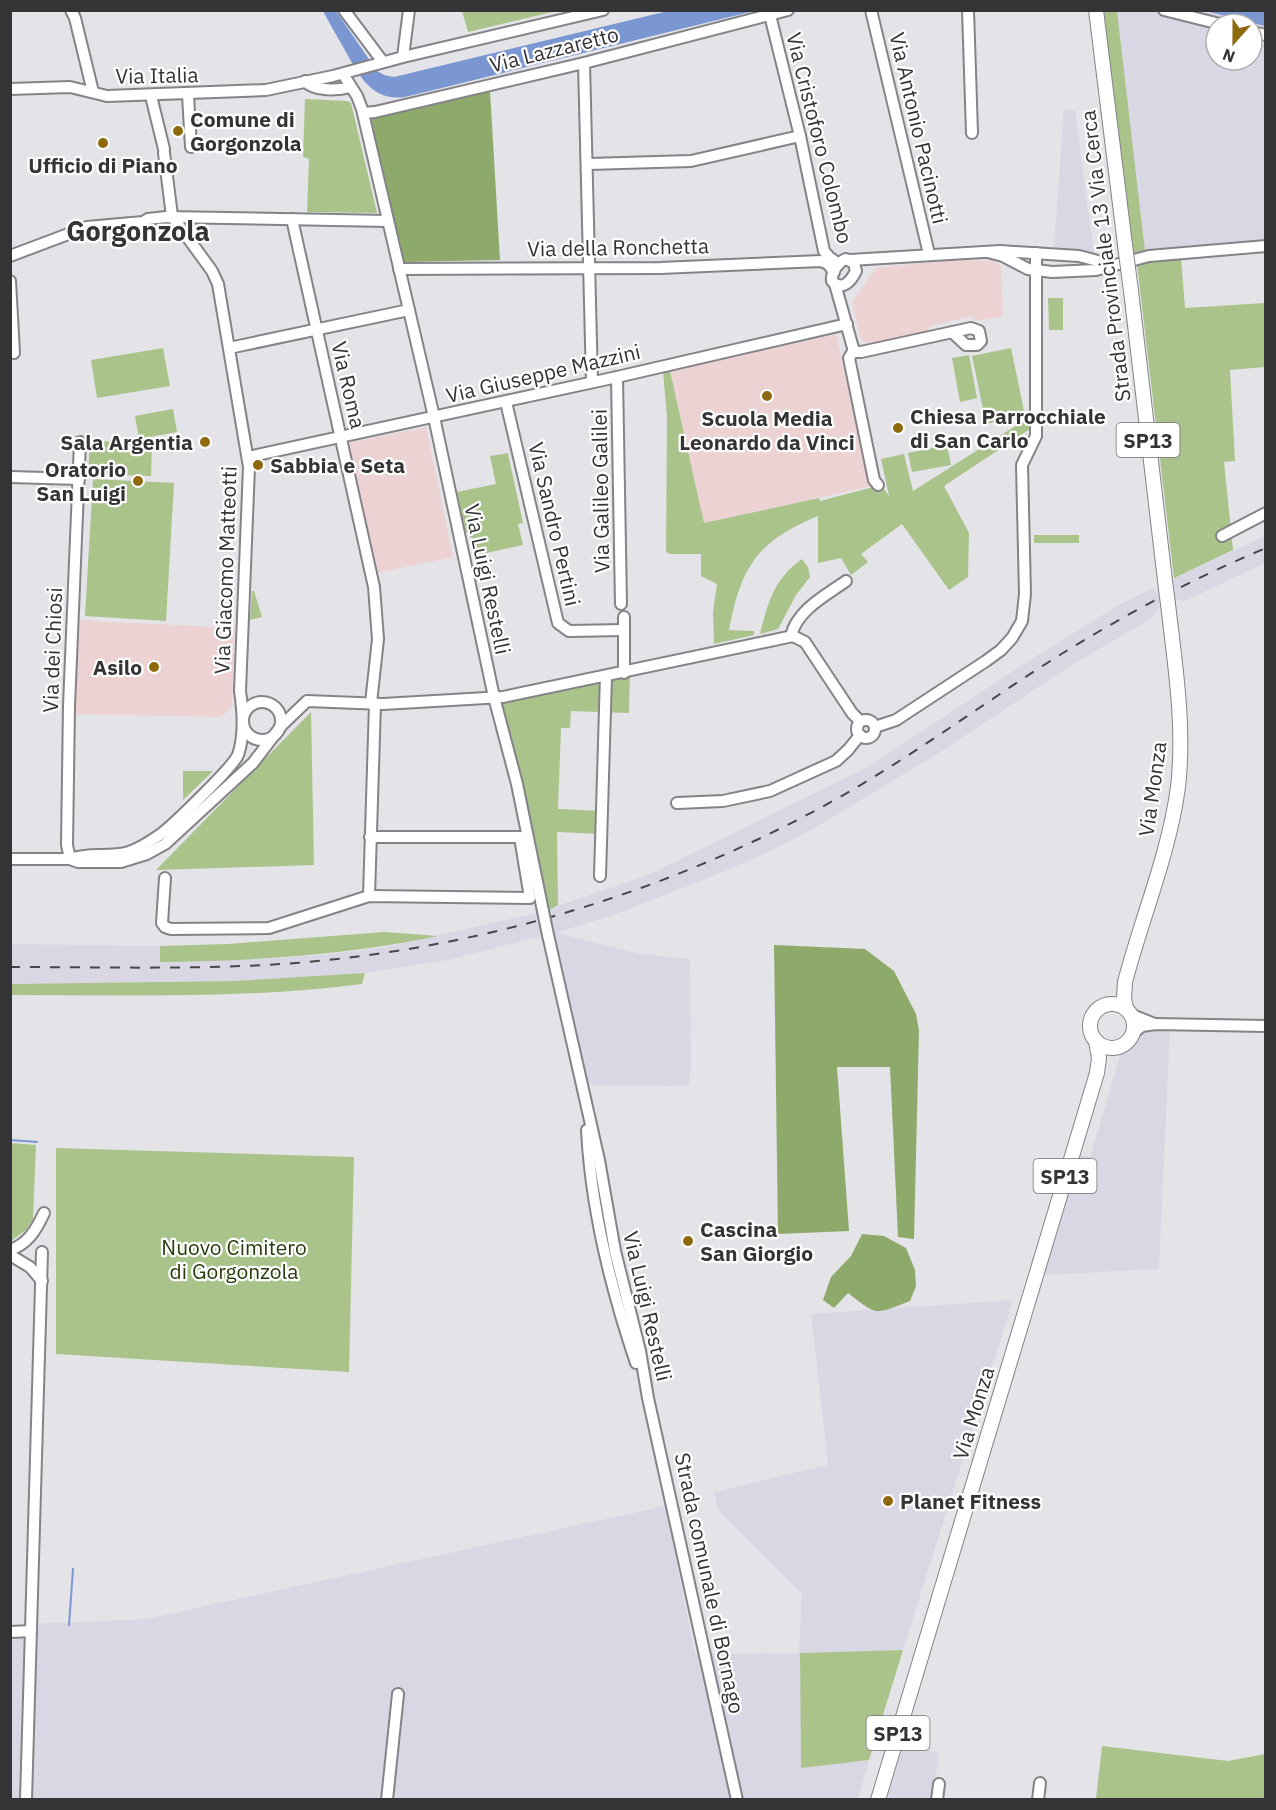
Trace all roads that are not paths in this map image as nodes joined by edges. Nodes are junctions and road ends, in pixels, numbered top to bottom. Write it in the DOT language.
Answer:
graph roads {
  1 [pos="71,10"];
  2 [pos="344,10"];
  3 [pos="409,10"];
  4 [pos="603,10"];
  5 [pos="788,10"];
  6 [pos="872,10"];
  7 [pos="968,10"];
  8 [pos="1164,10"];
  9 [pos="770,15"];
  10 [pos="1097,16"];
  11 [pos="1204,20"];
  12 [pos="403,57"];
  13 [pos="584,63"];
  14 [pos="378,64"];
  15 [pos="348,73"];
  16 [pos="305,81"];
  17 [pos="351,87"];
  18 [pos="10,88"];
  19 [pos="93,92"];
  20 [pos="188,94"];
  21 [pos="151,96"];
  22 [pos="363,113"];
  23 [pos="972,133"];
  24 [pos="800,136"];
  25 [pos="191,147"];
  26 [pos="588,164"];
  27 [pos="172,216"];
  28 [pos="292,219"];
  29 [pos="388,221"];
  30 [pos="1266,246"];
  31 [pos="988,252"];
  32 [pos="1036,253"];
  33 [pos="929,254"];
  34 [pos="10,256"];
  35 [pos="874,259"];
  36 [pos="1010,259"];
  37 [pos="850,260"];
  38 [pos="1115,265"];
  39 [pos="836,268"];
  40 [pos="399,269"];
  41 [pos="589,269"];
  42 [pos="1035,271"];
  43 [pos="852,276"];
  44 [pos="10,281"];
  45 [pos="835,284"];
  46 [pos="1035,291"];
  47 [pos="843,308"];
  48 [pos="409,310"];
  49 [pos="847,324"];
  50 [pos="316,329"];
  51 [pos="952,332"];
  52 [pos="229,348"];
  53 [pos="854,350"];
  54 [pos="14,353"];
  55 [pos="617,377"];
  56 [pos="592,382"];
  57 [pos="506,402"];
  58 [pos="435,417"];
  59 [pos="341,437"];
  60 [pos="80,442"];
  61 [pos="248,457"];
  62 [pos="10,477"];
  63 [pos="78,479"];
  64 [pos="878,485"];
  65 [pos="1266,513"];
  66 [pos="1222,536"];
  67 [pos="846,581"];
  68 [pos="621,604"];
  69 [pos="1168,604"];
  70 [pos="624,617"];
  71 [pos="624,630"];
  72 [pos="791,636"];
  73 [pos="624,673"];
  74 [pos="606,676"];
  75 [pos="494,698"];
  76 [pos="373,703"];
  77 [pos="243,719"];
  78 [pos="860,722"];
  79 [pos="874,727"];
  80 [pos="277,732"];
  81 [pos="860,735"];
  82 [pos="677,803"];
  83 [pos="370,837"];
  84 [pos="70,859"];
  85 [pos="10,860"];
  86 [pos="600,876"];
  87 [pos="165,878"];
  88 [pos="369,896"];
  89 [pos="1127,976"];
  90 [pos="1108,1004"];
  91 [pos="1129,1011"];
  92 [pos="1155,1023"];
  93 [pos="1266,1026"];
  94 [pos="1133,1033"];
  95 [pos="1096,1041"];
  96 [pos="1115,1048"];
  97 [pos="1097,1073"];
  98 [pos="44,1213"];
  99 [pos="15,1248"];
  100 [pos="42,1252"];
  101 [pos="10,1255"];
  102 [pos="22,1262"];
  103 [pos="42,1281"];
  104 [pos="648,1398"];
  105 [pos="31,1631"];
  106 [pos="10,1632"];
  107 [pos="398,1694"];
  108 [pos="1040,1783"];
  109 [pos="939,1784"];
  110 [pos="26,1800"];
  111 [pos="387,1800"];
  112 [pos="737,1800"];
  113 [pos="878,1800"];
  114 [pos="937,1800"];
  115 [pos="1038,1800"];
  1 -- 19 [label="street"];
  2 -- 14 [label="street"];
  3 -- 12 [label="street"];
  4 -- 12 [label="street, Via Italia"];
  5 -- 9 [label="street, Via Lazzaretto"];
  6 -- 33 [label="street, Via Antonio Pacinotti"];
  7 -- 23 [label="street"];
  8 -- 11 [label="street"];
  9 -- 13 [label="street, Via Lazzaretto"];
  9 -- 24 [label="street, Via Cristoforo Colombo"];
  10 -- 69 [label="main road, Strada Provinciale 13 Via Cerca / SP13, bridge"];
  12 -- 14 [label="street, Via Italia"];
  13 -- 22 [label="street, Via Lazzaretto"];
  13 -- 26 [label="street"];
  14 -- 15 [label="street, Via Italia"];
  15 -- 16 [label="street, Via Italia"];
  15 -- 17 [label="street, Via Luigi Restelli"];
  16 -- 17 [label="street, Via Italia"];
  16 -- 20 [label="street, Via Italia"];
  17 -- 22 [label="street, Via Luigi Restelli"];
  18 -- 19 [label="street, Via Italia"];
  19 -- 21 [label="street, Via Italia"];
  20 -- 21 [label="street, Via Italia"];
  20 -- 25 [label="street"];
  21 -- 27 [label="street"];
  22 -- 29 [label="street, Via Luigi Restelli"];
  24 -- 26 [label="street"];
  24 -- 39 [label="street, Via Cristoforo Colombo"];
  26 -- 41 [label="street"];
  27 -- 28 [label="street"];
  27 -- 34 [label="street"];
  27 -- 52 [label="street, Via Giacomo Matteotti"];
  28 -- 29 [label="street"];
  28 -- 50 [label="street, Via Roma"];
  29 -- 40 [label="street, Via Luigi Restelli"];
  30 -- 38 [label="street"];
  31 -- 32 [label="street"];
  31 -- 33 [label="street"];
  31 -- 36 [label="street"];
  32 -- 38 [label="street"];
  32 -- 42 [label="street"];
  33 -- 35 [label="street"];
  35 -- 37 [label="street"];
  35 -- 43 [label="street"];
  36 -- 42 [label="street"];
  36 -- 46 [label="street"];
  37 -- 39 [label="street"];
  37 -- 43 [label="street"];
  38 -- 42 [label="street"];
  39 -- 41 [label="street, Via della Ronchetta"];
  39 -- 45 [label="street"];
  40 -- 41 [label="street, Via della Ronchetta"];
  40 -- 48 [label="street, Via Luigi Restelli"];
  41 -- 56 [label="street"];
  42 -- 46 [label="street"];
  43 -- 45 [label="street"];
  43 -- 47 [label="street"];
  44 -- 54 [label="street"];
  45 -- 47 [label="street"];
  46 -- 79 [label="street"];
  47 -- 49 [label="street"];
  48 -- 50 [label="street"];
  48 -- 58 [label="street, Via Luigi Restelli"];
  49 -- 53 [label="street"];
  49 -- 55 [label="street, Via Giuseppe Mazzini"];
  50 -- 52 [label="street"];
  50 -- 59 [label="street, Via Roma"];
  51 -- 53 [label="street"];
  52 -- 61 [label="street, Via Giacomo Matteotti"];
  53 -- 64 [label="street"];
  55 -- 56 [label="street, Via Giuseppe Mazzini"];
  55 -- 68 [label="street, Via Galileo Galilei"];
  56 -- 57 [label="street, Via Giuseppe Mazzini"];
  57 -- 58 [label="street, Via Giuseppe Mazzini"];
  57 -- 71 [label="street, Via Sandro Pertini"];
  58 -- 59 [label="street, Via Giuseppe Mazzini"];
  58 -- 75 [label="street, Via Luigi Restelli"];
  59 -- 61 [label="street, Via Giuseppe Mazzini"];
  59 -- 76 [label="street, Via Roma"];
  60 -- 63 [label="street, Via dei Chiosi"];
  61 -- 77 [label="street, Via Giacomo Matteotti"];
  62 -- 63 [label="street"];
  63 -- 84 [label="street, Via dei Chiosi"];
  65 -- 66 [label="street"];
  67 -- 72 [label="street"];
  69 -- 89 [label="main road, Via Monza / SP13"];
  70 -- 71 [label="street"];
  71 -- 73 [label="street"];
  72 -- 73 [label="street"];
  72 -- 78 [label="street"];
  73 -- 74 [label="street"];
  74 -- 75 [label="street"];
  74 -- 86 [label="street"];
  75 -- 76 [label="street"];
  75 -- 104 [label="street, Via Luigi Restelli, bridge"];
  76 -- 80 [label="street"];
  76 -- 83 [label="street, Via Roma"];
  77 -- 80 [label="street"];
  77 -- 80 [label="street"];
  77 -- 84 [label="street, Via Giacomo Matteotti"];
  78 -- 79 [label="street"];
  78 -- 81 [label="street"];
  79 -- 81 [label="street"];
  80 -- 84 [label="street"];
  81 -- 82 [label="street"];
  83 -- 88 [label="street, Via Roma"];
  83 -- 88 [label="street"];
  84 -- 85 [label="street"];
  87 -- 88 [label="street"];
  89 -- 90 [label="main road, Via Monza / SP13"];
  89 -- 91 [label="main road, Via Monza / SP13"];
  90 -- 91 [label="main road"];
  90 -- 95 [label="main road, Via Monza / SP13"];
  91 -- 92 [label="street"];
  91 -- 94 [label="main road, Via Monza / SP13"];
  92 -- 93 [label="street"];
  92 -- 94 [label="street"];
  94 -- 96 [label="main road, Via Monza / SP13"];
  95 -- 96 [label="main road"];
  95 -- 97 [label="main road, Via Monza / SP13"];
  96 -- 97 [label="main road, Via Monza / SP13"];
  97 -- 113 [label="main road, Via Monza / SP13"];
  98 -- 99 [label="street"];
  99 -- 100 [label="street"];
  100 -- 102 [label="street"];
  100 -- 103 [label="street"];
  101 -- 102 [label="street"];
  102 -- 103 [label="street"];
  103 -- 105 [label="street"];
  104 -- 112 [label="street, Strada comunale di Bornago"];
  105 -- 106 [label="street"];
  105 -- 110 [label="street"];
  107 -- 111 [label="street"];
  108 -- 115 [label="street"];
  109 -- 114 [label="street"];
}
